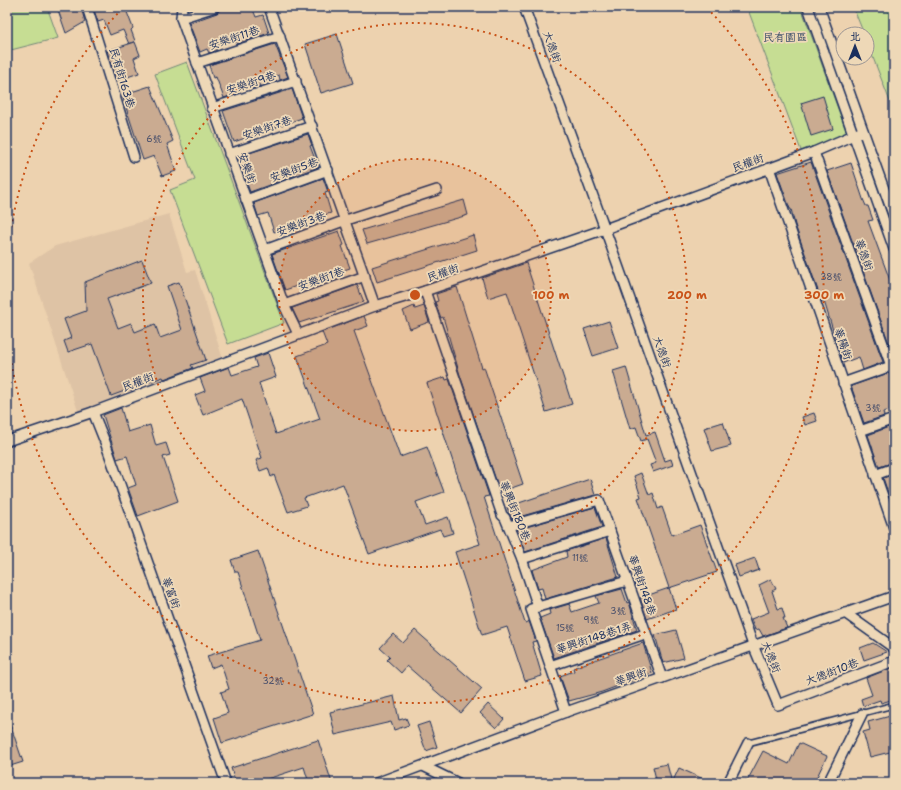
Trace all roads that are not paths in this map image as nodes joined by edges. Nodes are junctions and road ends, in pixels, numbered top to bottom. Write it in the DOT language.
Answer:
graph roads {
  1 [pos="87,7"];
  2 [pos="182,7"];
  3 [pos="215,7"];
  4 [pos="269,7"];
  5 [pos="524,7"];
  6 [pos="808,7"];
  7 [pos="819,7"];
  8 [pos="181,18"];
  9 [pos="280,36"];
  10 [pos="197,63"];
  11 [pos="296,81"];
  12 [pos="212,108"];
  13 [pos="312,126"];
  14 [pos="863,131"];
  15 [pos="853,135"];
  16 [pos="814,152"];
  17 [pos="229,154"];
  18 [pos="134,156"];
  19 [pos="769,168"];
  20 [pos="328,170"];
  21 [pos="437,190"];
  22 [pos="246,200"];
  23 [pos="894,217"];
  24 [pos="346,220"];
  25 [pos="605,229"];
  26 [pos="894,249"];
  27 [pos="265,250"];
  28 [pos="365,276"];
  29 [pos="425,291"];
  30 [pos="284,305"];
  31 [pos="375,306"];
  32 [pos="298,334"];
  33 [pos="892,365"];
  34 [pos="843,383"];
  35 [pos="93,412"];
  36 [pos="894,419"];
  37 [pos="860,431"];
  38 [pos="7,441"];
  39 [pos="894,468"];
  40 [pos="875,475"];
  41 [pos="509,526"];
  42 [pos="894,528"];
  43 [pos="610,531"];
  44 [pos="522,559"];
  45 [pos="627,581"];
  46 [pos="894,596"];
  47 [pos="538,607"];
  48 [pos="845,613"];
  49 [pos="645,634"];
  50 [pos="753,645"];
  51 [pos="894,648"];
  52 [pos="894,661"];
  53 [pos="550,666"];
  54 [pos="662,678"];
  55 [pos="778,705"];
  56 [pos="894,705"];
  57 [pos="566,712"];
  58 [pos="862,714"];
  59 [pos="748,743"];
  60 [pos="423,766"];
  61 [pos="226,783"];
  62 [pos="376,783"];
  63 [pos="458,783"];
  64 [pos="728,783"];
  65 [pos="828,783"];
  1 -- 18 [label="street, 民有街163巷"];
  2 -- 8 [label="street, 安樂街"];
  3 -- 8 [label="street"];
  4 -- 9 [label="street"];
  5 -- 25 [label="street, 大德街"];
  6 -- 15 [label="street"];
  7 -- 14 [label="street"];
  8 -- 10 [label="street, 安樂街"];
  9 -- 10 [label="street, 安樂街11巷"];
  9 -- 11 [label="street"];
  10 -- 12 [label="street, 安樂街"];
  11 -- 12 [label="street, 安樂街9巷"];
  11 -- 13 [label="street"];
  12 -- 17 [label="street, 安樂街"];
  13 -- 17 [label="street, 安樂街7巷"];
  13 -- 20 [label="street"];
  14 -- 15 [label="street, 民權街"];
  14 -- 23 [label="street"];
  15 -- 16 [label="street, 民權街"];
  15 -- 26 [label="street"];
  16 -- 19 [label="street, 民權街"];
  16 -- 33 [label="street, 華德街"];
  17 -- 22 [label="street, 安樂街"];
  19 -- 25 [label="street, 民權街"];
  19 -- 34 [label="street, 華陽街"];
  20 -- 22 [label="street, 安樂街5巷"];
  20 -- 24 [label="street"];
  21 -- 24 [label="street, 安樂街3巷"];
  22 -- 27 [label="street, 安樂街"];
  24 -- 27 [label="street, 安樂街3巷"];
  24 -- 28 [label="street"];
  25 -- 29 [label="street, 民權街"];
  25 -- 50 [label="street, 大德街"];
  27 -- 30 [label="street, 安樂街"];
  28 -- 30 [label="street, 安樂街1巷"];
  28 -- 31 [label="street"];
  29 -- 31 [label="street, 民權街"];
  29 -- 41 [label="street, 華興街180巷"];
  30 -- 32 [label="street, 安樂街"];
  31 -- 32 [label="street, 民權街"];
  32 -- 35 [label="street, 民權街"];
  33 -- 34 [label="street"];
  34 -- 37 [label="street, 華陽街"];
  35 -- 38 [label="street, 民權街"];
  35 -- 61 [label="street, 華富街"];
  36 -- 37 [label="street"];
  37 -- 40 [label="street, 華陽街"];
  39 -- 40 [label="street"];
  40 -- 42 [label="street, 華陽街"];
  41 -- 43 [label="street, 華興街148巷"];
  41 -- 44 [label="street, 華興街180巷"];
  43 -- 44 [label="street"];
  43 -- 45 [label="street, 華興街148巷"];
  44 -- 47 [label="street, 華興街180巷"];
  45 -- 47 [label="street"];
  45 -- 49 [label="street, 華興街148巷"];
  46 -- 48 [label="street, 華興街"];
  47 -- 53 [label="street"];
  48 -- 50 [label="street, 華興街"];
  48 -- 51 [label="street"];
  49 -- 53 [label="street, 華興街148巷1弄"];
  49 -- 54 [label="street, 華興街148巷"];
  50 -- 54 [label="street, 華興街"];
  50 -- 55 [label="street, 大德街"];
  52 -- 55 [label="street, 大德街10巷"];
  53 -- 57 [label="street"];
  54 -- 57 [label="street, 華興街"];
  56 -- 58 [label="lane"];
  57 -- 60 [label="street, 華興街"];
  58 -- 59 [label="lane"];
  58 -- 65 [label="street"];
  59 -- 64 [label="street"];
  60 -- 62 [label="street, 華興街"];
  60 -- 63 [label="street"];
}
